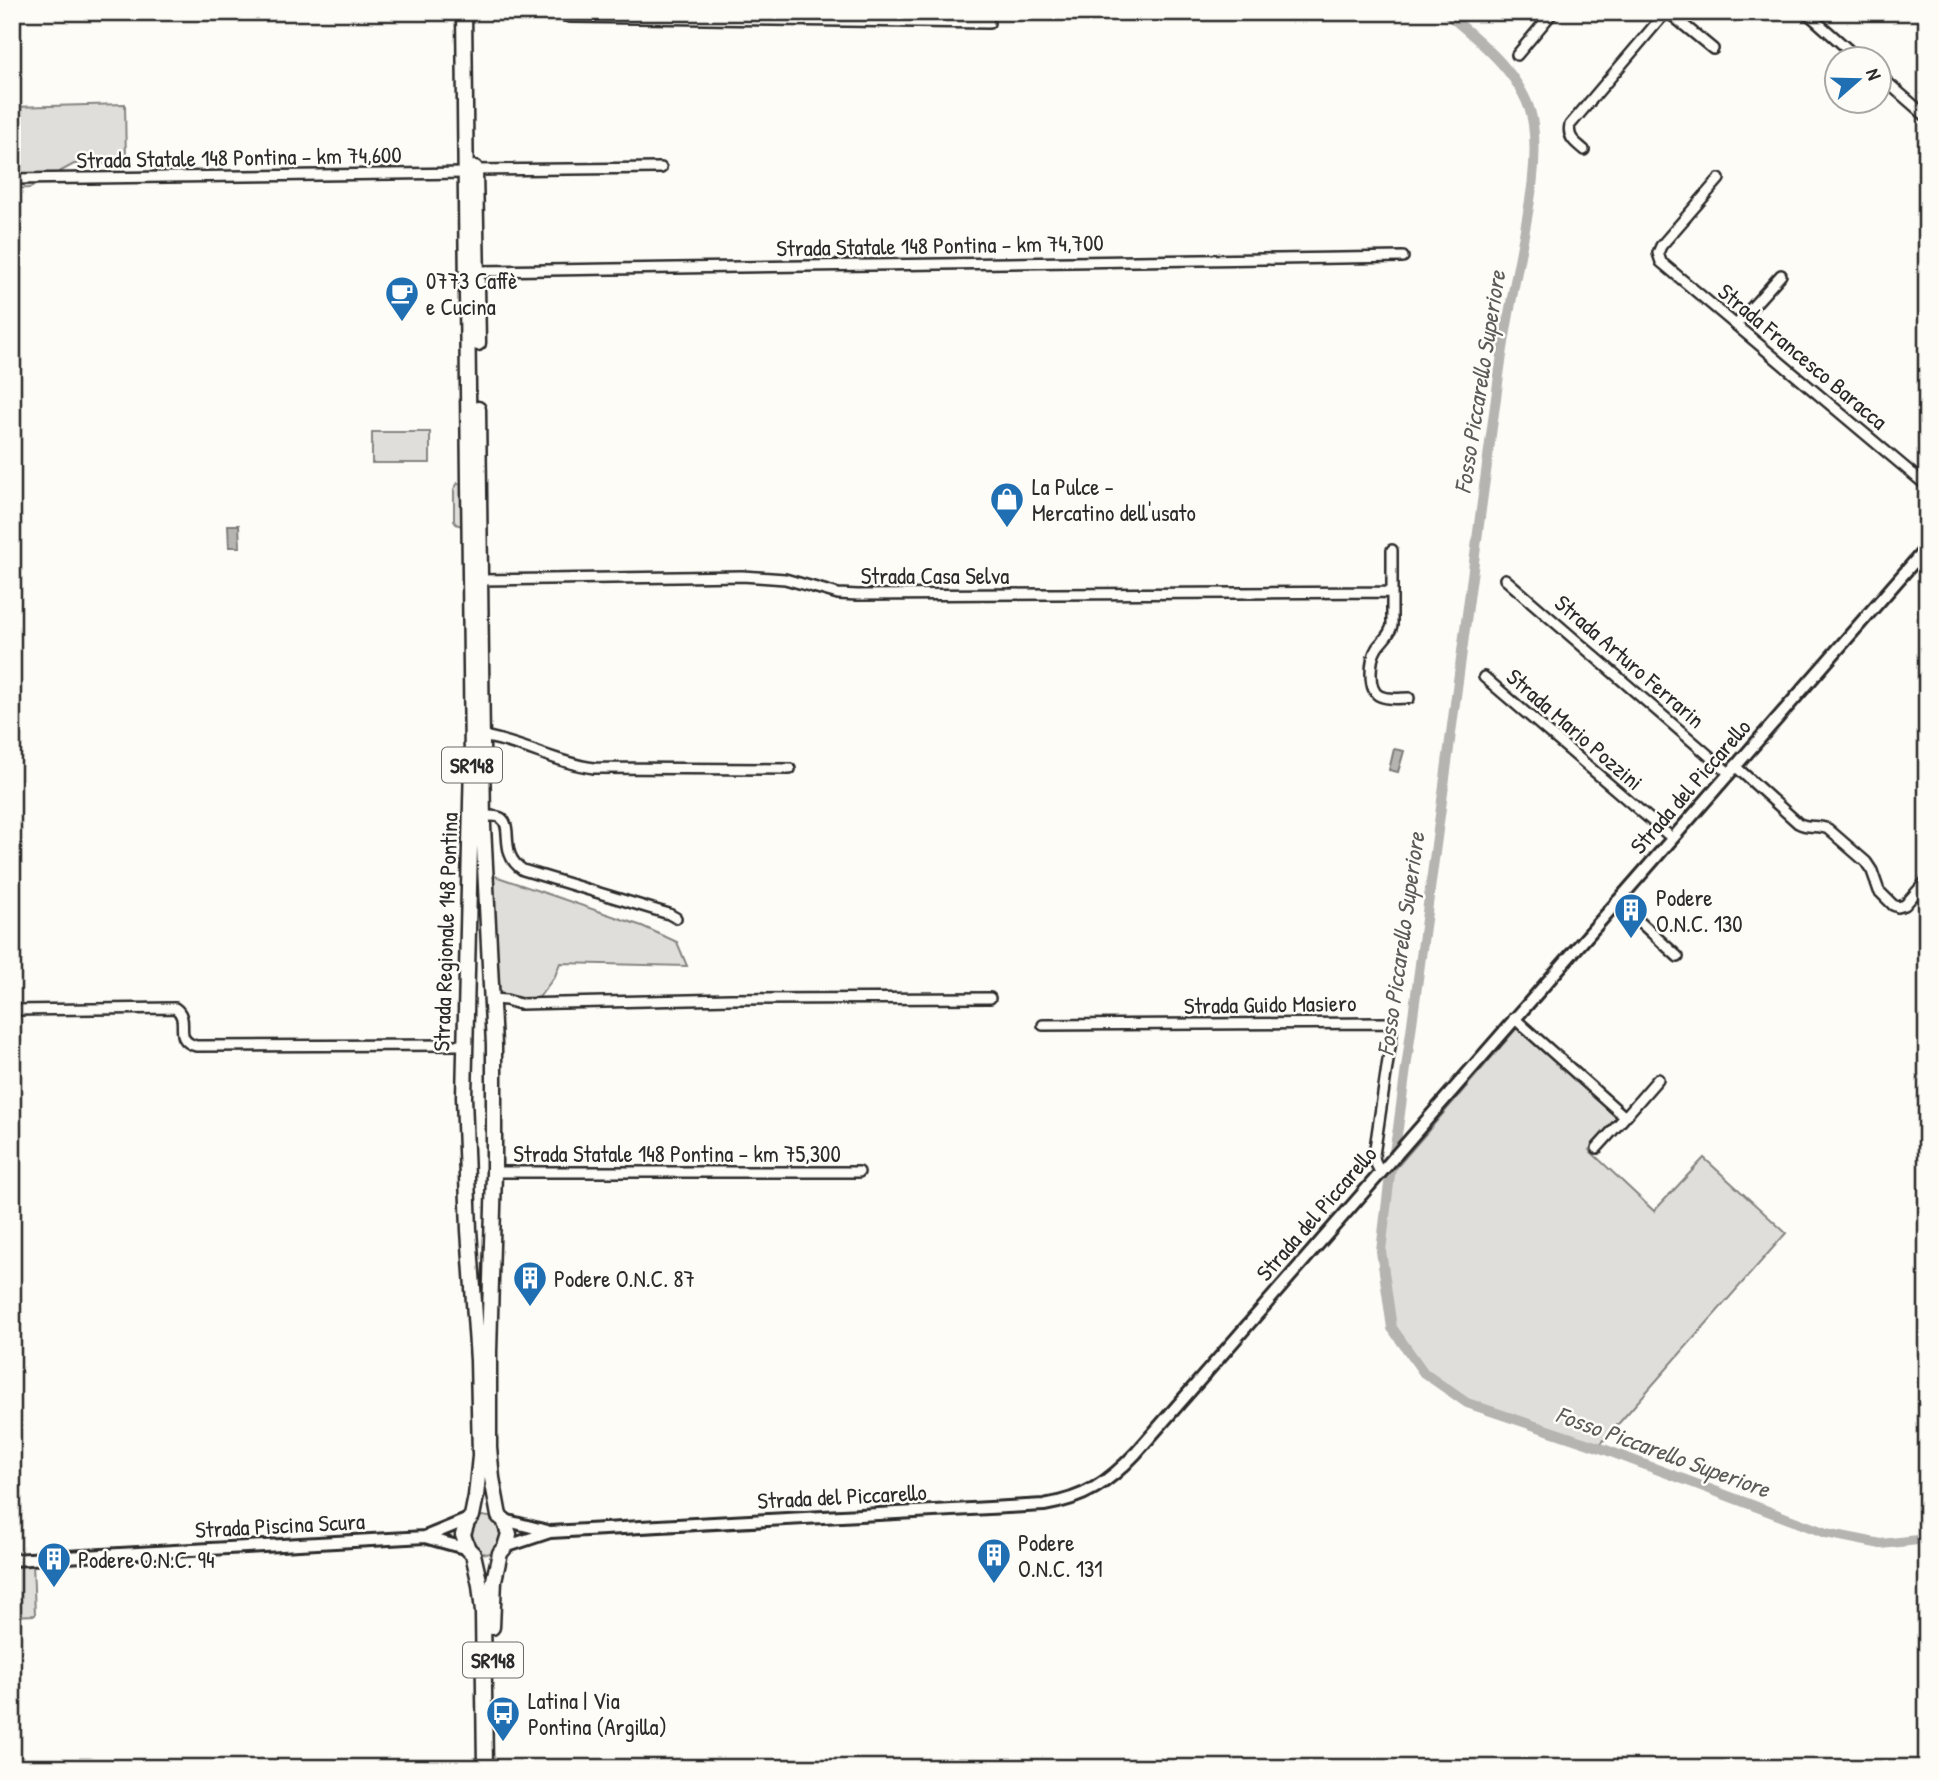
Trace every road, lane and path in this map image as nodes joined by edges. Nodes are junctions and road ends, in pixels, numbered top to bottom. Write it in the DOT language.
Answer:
graph roads {
  1 [pos="464,12"];
  2 [pos="473,12"];
  3 [pos="546,12"];
  4 [pos="1553,12"];
  5 [pos="1667,12"];
  6 [pos="1806,12"];
  7 [pos="989,23"];
  8 [pos="1844,46"];
  9 [pos="1713,49"];
  10 [pos="1517,55"];
  11 [pos="1894,88"];
  12 [pos="1927,117"];
  13 [pos="1584,150"];
  14 [pos="661,168"];
  15 [pos="470,172"];
  16 [pos="12,179"];
  17 [pos="1719,179"];
  18 [pos="1403,257"];
  19 [pos="477,271"];
  20 [pos="1781,275"];
  21 [pos="1736,325"];
  22 [pos="1927,486"];
  23 [pos="1927,547"];
  24 [pos="1392,550"];
  25 [pos="1505,579"];
  26 [pos="481,580"];
  27 [pos="1392,592"];
  28 [pos="1485,677"];
  29 [pos="1409,698"];
  30 [pos="482,736"];
  31 [pos="790,769"];
  32 [pos="1732,769"];
  33 [pos="483,816"];
  34 [pos="1672,838"];
  35 [pos="1927,880"];
  36 [pos="1617,901"];
  37 [pos="676,918"];
  38 [pos="1678,957"];
  39 [pos="990,998"];
  40 [pos="493,999"];
  41 [pos="12,1010"];
  42 [pos="1514,1018"];
  43 [pos="1043,1026"];
  44 [pos="464,1045"];
  45 [pos="1658,1079"];
  46 [pos="1625,1117"];
  47 [pos="1597,1148"];
  48 [pos="494,1172"];
  49 [pos="859,1172"];
  50 [pos="1380,1172"];
  51 [pos="470,1518"];
  52 [pos="501,1518"];
  53 [pos="550,1532"];
  54 [pos="425,1537"];
  55 [pos="503,1550"];
  56 [pos="470,1551"];
  57 [pos="12,1560"];
  58 [pos="485,1768"];
  59 [pos="494,1768"];
  1 -- 15 [label="main road, Strada Regionale 148 Pontina / SR148"];
  2 -- 15 [label="main road, Strada Regionale 148 Pontina / SR148"];
  3 -- 7 [label="street"];
  4 -- 10 [label="street"];
  5 -- 9 [label="street"];
  5 -- 13 [label="street"];
  6 -- 8 [label="street"];
  11 -- 12 [label="street"];
  14 -- 15 [label="street, Strada Statale 148 Pontina – km 74,600"];
  15 -- 16 [label="street, Strada Statale 148 Pontina – km 74,600"];
  15 -- 19 [label="main road, Strada Regionale 148 Pontina / SR148"];
  15 -- 44 [label="main road, Strada Regionale 148 Pontina / SR148"];
  17 -- 21 [label="street, Strada Francesco Baracca"];
  18 -- 19 [label="street, Strada Statale 148 Pontina – km 74,700"];
  19 -- 26 [label="main road, Strada Regionale 148 Pontina / SR148"];
  20 -- 21 [label="street"];
  21 -- 22 [label="street, Strada Francesco Baracca"];
  23 -- 32 [label="street, Strada del Piccarello"];
  24 -- 27 [label="street"];
  25 -- 32 [label="street, Strada Arturo Ferrarin"];
  26 -- 27 [label="street, Strada Casa Selva"];
  26 -- 30 [label="main road, Strada Regionale 148 Pontina / SR148"];
  27 -- 29 [label="street"];
  28 -- 34 [label="street, Strada Mario Pozzini"];
  30 -- 31 [label="street"];
  30 -- 33 [label="main road, Strada Regionale 148 Pontina / SR148"];
  32 -- 34 [label="street, Strada del Piccarello"];
  32 -- 35 [label="street, Strada Arturo Ferrarin"];
  33 -- 37 [label="street"];
  33 -- 40 [label="main road, Strada Regionale 148 Pontina / SR148"];
  34 -- 36 [label="street, Strada del Piccarello"];
  36 -- 38 [label="street"];
  36 -- 42 [label="street, Strada del Piccarello"];
  39 -- 40 [label="street"];
  40 -- 48 [label="main road, Strada Regionale 148 Pontina / SR148"];
  41 -- 44 [label="street"];
  42 -- 46 [label="street"];
  42 -- 50 [label="street, Strada del Piccarello"];
  43 -- 50 [label="street, Strada Guido Masiero"];
  44 -- 51 [label="main road, Strada Regionale 148 Pontina / SR148"];
  45 -- 46 [label="street"];
  46 -- 47 [label="street"];
  48 -- 49 [label="street, Strada Statale 148 Pontina – km 75,300"];
  48 -- 52 [label="main road, Strada Regionale 148 Pontina / SR148"];
  50 -- 53 [label="street, Strada del Piccarello"];
  51 -- 52 [label="main road"];
  51 -- 54 [label="street, Strada Piscina Scura"];
  51 -- 56 [label="main road, Strada Regionale 148 Pontina / SR148"];
  52 -- 53 [label="street, Strada del Piccarello"];
  52 -- 55 [label="main road, Strada Regionale 148 Pontina / SR148"];
  53 -- 55 [label="street, Strada del Piccarello"];
  54 -- 56 [label="street, Strada Piscina Scura"];
  54 -- 57 [label="street, Strada Piscina Scura"];
  55 -- 56 [label="main road"];
  55 -- 59 [label="main road, Strada Regionale 148 Pontina / SR148"];
  56 -- 58 [label="main road, Strada Regionale 148 Pontina / SR148"];
}
